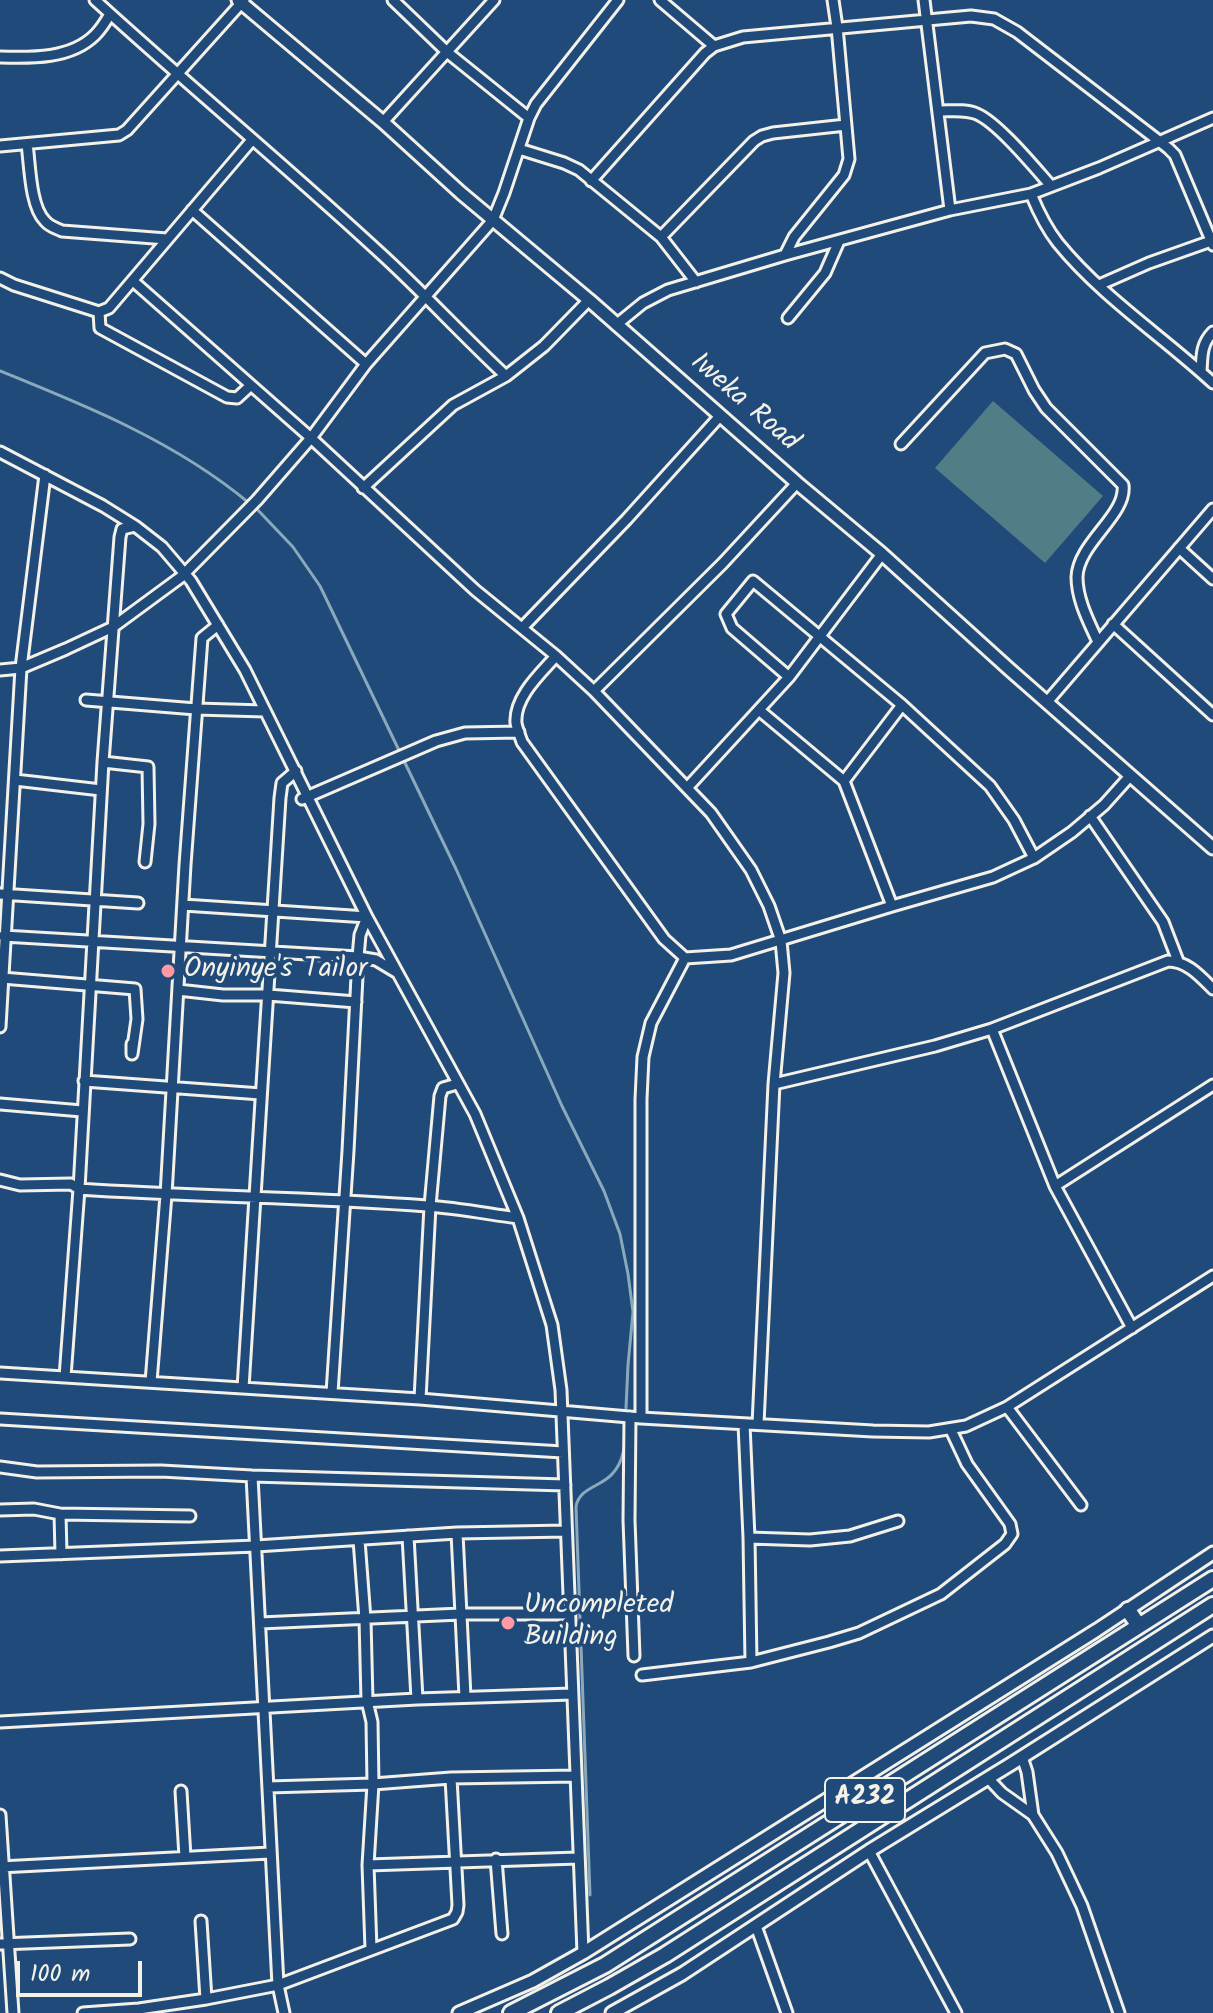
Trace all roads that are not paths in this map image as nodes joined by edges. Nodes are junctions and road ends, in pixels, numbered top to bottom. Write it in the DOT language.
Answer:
graph roads {
  1 [pos="95,0"];
  2 [pos="393,0"];
  3 [pos="494,0"];
  4 [pos="618,0"];
  5 [pos="660,0"];
  6 [pos="833,0"];
  7 [pos="924,0"];
  8 [pos="241,1"];
  9 [pos="110,14"];
  10 [pos="926,19"];
  11 [pos="837,27"];
  12 [pos="714,46"];
  13 [pos="447,52"];
  14 [pos="0,57"];
  15 [pos="178,73"];
  16 [pos="939,111"];
  17 [pos="529,118"];
  18 [pos="1213,118"];
  19 [pos="383,122"];
  20 [pos="846,125"];
  21 [pos="252,140"];
  22 [pos="1160,142"];
  23 [pos="27,144"];
  24 [pos="0,146"];
  25 [pos="519,149"];
  26 [pos="591,181"];
  27 [pos="1051,186"];
  28 [pos="1031,194"];
  29 [pos="192,210"];
  30 [pos="950,210"];
  31 [pos="493,220"];
  32 [pos="661,237"];
  33 [pos="167,239"];
  34 [pos="839,241"];
  35 [pos="1212,243"];
  36 [pos="785,255"];
  37 [pos="0,278"];
  38 [pos="133,281"];
  39 [pos="696,282"];
  40 [pos="1099,285"];
  41 [pos="426,296"];
  42 [pos="589,300"];
  43 [pos="99,312"];
  44 [pos="788,318"];
  45 [pos="616,325"];
  46 [pos="1213,332"];
  47 [pos="366,364"];
  48 [pos="1201,372"];
  49 [pos="506,376"];
  50 [pos="1213,383"];
  51 [pos="250,386"];
  52 [pos="720,416"];
  53 [pos="311,438"];
  54 [pos="901,444"];
  55 [pos="0,452"];
  56 [pos="45,475"];
  57 [pos="797,483"];
  58 [pos="363,488"];
  59 [pos="1213,509"];
  60 [pos="135,526"];
  61 [pos="1179,548"];
  62 [pos="882,554"];
  63 [pos="185,573"];
  64 [pos="1213,579"];
  65 [pos="1113,624"];
  66 [pos="218,625"];
  67 [pos="113,627"];
  68 [pos="522,628"];
  69 [pos="819,636"];
  70 [pos="1098,642"];
  71 [pos="556,656"];
  72 [pos="21,668"];
  73 [pos="0,670"];
  74 [pos="789,677"];
  75 [pos="594,691"];
  76 [pos="86,700"];
  77 [pos="107,701"];
  78 [pos="1047,702"];
  79 [pos="902,705"];
  80 [pos="196,709"];
  81 [pos="759,710"];
  82 [pos="265,711"];
  83 [pos="1213,715"];
  84 [pos="519,732"];
  85 [pos="103,762"];
  86 [pos="296,771"];
  87 [pos="1130,776"];
  88 [pos="15,780"];
  89 [pos="844,781"];
  90 [pos="687,788"];
  91 [pos="101,790"];
  92 [pos="305,797"];
  93 [pos="1090,816"];
  94 [pos="1213,848"];
  95 [pos="1034,858"];
  96 [pos="145,862"];
  97 [pos="4,894"];
  98 [pos="94,901"];
  99 [pos="138,903"];
  100 [pos="183,905"];
  101 [pos="892,906"];
  102 [pos="273,911"];
  103 [pos="367,917"];
  104 [pos="3,936"];
  105 [pos="92,941"];
  106 [pos="781,941"];
  107 [pos="181,948"];
  108 [pos="271,953"];
  109 [pos="358,957"];
  110 [pos="685,958"];
  111 [pos="1178,961"];
  112 [pos="399,973"];
  113 [pos="2,978"];
  114 [pos="90,985"];
  115 [pos="1213,989"];
  116 [pos="178,990"];
  117 [pos="268,995"];
  118 [pos="356,1002"];
  119 [pos="0,1027"];
  120 [pos="992,1029"];
  121 [pos="132,1044"];
  122 [pos="84,1081"];
  123 [pos="457,1084"];
  124 [pos="774,1084"];
  125 [pos="1213,1085"];
  126 [pos="171,1089"];
  127 [pos="261,1094"];
  128 [pos="0,1104"];
  129 [pos="82,1111"];
  130 [pos="0,1180"];
  131 [pos="1055,1186"];
  132 [pos="79,1189"];
  133 [pos="166,1195"];
  134 [pos="256,1198"];
  135 [pos="344,1201"];
  136 [pos="430,1206"];
  137 [pos="518,1218"];
  138 [pos="1213,1276"];
  139 [pos="1132,1328"];
  140 [pos="0,1373"];
  141 [pos="65,1377"];
  142 [pos="151,1382"];
  143 [pos="243,1388"];
  144 [pos="332,1393"];
  145 [pos="420,1399"];
  146 [pos="1007,1407"];
  147 [pos="562,1412"];
  148 [pos="636,1418"];
  149 [pos="0,1419"];
  150 [pos="744,1424"];
  151 [pos="758,1424"];
  152 [pos="951,1430"];
  153 [pos="563,1452"];
  154 [pos="0,1467"];
  155 [pos="252,1476"];
  156 [pos="565,1485"];
  157 [pos="1081,1505"];
  158 [pos="0,1510"];
  159 [pos="60,1514"];
  160 [pos="190,1516"];
  161 [pos="898,1521"];
  162 [pos="566,1531"];
  163 [pos="457,1533"];
  164 [pos="408,1536"];
  165 [pos="749,1538"];
  166 [pos="359,1540"];
  167 [pos="256,1546"];
  168 [pos="1213,1553"];
  169 [pos="61,1554"];
  170 [pos="0,1556"];
  171 [pos="1213,1579"];
  172 [pos="1213,1605"];
  173 [pos="1128,1610"];
  174 [pos="461,1614"];
  175 [pos="569,1614"];
  176 [pos="411,1617"];
  177 [pos="365,1619"];
  178 [pos="260,1623"];
  179 [pos="1139,1626"];
  180 [pos="1213,1636"];
  181 [pos="634,1656"];
  182 [pos="751,1662"];
  183 [pos="642,1675"];
  184 [pos="572,1694"];
  185 [pos="465,1697"];
  186 [pos="417,1699"];
  187 [pos="367,1701"];
  188 [pos="262,1707"];
  189 [pos="0,1722"];
  190 [pos="1022,1757"];
  191 [pos="576,1776"];
  192 [pos="451,1778"];
  193 [pos="988,1778"];
  194 [pos="373,1784"];
  195 [pos="268,1787"];
  196 [pos="181,1791"];
  197 [pos="0,1815"];
  198 [pos="1033,1815"];
  199 [pos="869,1851"];
  200 [pos="270,1853"];
  201 [pos="185,1857"];
  202 [pos="578,1858"];
  203 [pos="496,1859"];
  204 [pos="456,1861"];
  205 [pos="368,1865"];
  206 [pos="2,1867"];
  207 [pos="201,1921"];
  208 [pos="756,1926"];
  209 [pos="502,1934"];
  210 [pos="130,1939"];
  211 [pos="4,1944"];
  212 [pos="371,1949"];
  213 [pos="583,1953"];
  214 [pos="278,1985"];
  215 [pos="206,1999"];
  216 [pos="13,2013"];
  217 [pos="83,2013"];
  218 [pos="284,2013"];
  219 [pos="459,2013"];
  220 [pos="511,2013"];
  221 [pos="559,2013"];
  222 [pos="612,2013"];
  223 [pos="787,2013"];
  224 [pos="956,2013"];
  225 [pos="1119,2013"];
  1 -- 9 [label="street"];
  2 -- 13 [label="street"];
  3 -- 13 [label="street"];
  4 -- 17 [label="street"];
  5 -- 12 [label="street"];
  6 -- 11 [label="street"];
  7 -- 10 [label="street"];
  8 -- 15 [label="street"];
  8 -- 19 [label="main road, Iweka Road"];
  9 -- 14 [label="street"];
  9 -- 15 [label="street"];
  10 -- 11 [label="street"];
  10 -- 16 [label="street"];
  10 -- 22 [label="street"];
  11 -- 12 [label="street"];
  11 -- 20 [label="street"];
  12 -- 26 [label="street"];
  13 -- 17 [label="street"];
  13 -- 19 [label="street"];
  15 -- 21 [label="street"];
  15 -- 23 [label="street"];
  16 -- 27 [label="street"];
  16 -- 30 [label="street"];
  17 -- 25 [label="street"];
  18 -- 22 [label="street"];
  19 -- 31 [label="main road, Iweka Road"];
  20 -- 32 [label="street"];
  20 -- 36 [label="street"];
  21 -- 29 [label="street"];
  21 -- 41 [label="street"];
  22 -- 27 [label="street"];
  22 -- 35 [label="street"];
  23 -- 24 [label="street"];
  23 -- 33 [label="street"];
  25 -- 26 [label="street"];
  25 -- 31 [label="street"];
  26 -- 32 [label="street"];
  27 -- 28 [label="street"];
  28 -- 30 [label="street"];
  28 -- 40 [label="street"];
  29 -- 33 [label="street"];
  29 -- 47 [label="street"];
  30 -- 34 [label="street"];
  31 -- 41 [label="street"];
  31 -- 42 [label="main road, Iweka Road"];
  32 -- 39 [label="street"];
  33 -- 38 [label="street"];
  34 -- 36 [label="street"];
  34 -- 44 [label="street"];
  35 -- 40 [label="street"];
  36 -- 39 [label="street"];
  37 -- 43 [label="street"];
  38 -- 43 [label="street"];
  38 -- 51 [label="street"];
  39 -- 45 [label="street"];
  40 -- 48 [label="street"];
  41 -- 47 [label="street"];
  41 -- 49 [label="street"];
  42 -- 45 [label="main road, Iweka Road"];
  42 -- 49 [label="street"];
  43 -- 51 [label="street"];
  45 -- 52 [label="main road, Iweka Road"];
  46 -- 48 [label="street"];
  47 -- 53 [label="street"];
  48 -- 50 [label="street"];
  49 -- 58 [label="street"];
  51 -- 53 [label="street"];
  52 -- 57 [label="main road, Iweka Road"];
  52 -- 68 [label="street"];
  53 -- 58 [label="street"];
  53 -- 63 [label="street"];
  54 -- 70 [label="street"];
  55 -- 56 [label="street"];
  56 -- 60 [label="street"];
  56 -- 72 [label="street"];
  57 -- 62 [label="main road, Iweka Road"];
  57 -- 75 [label="street"];
  58 -- 68 [label="street"];
  59 -- 61 [label="street"];
  60 -- 63 [label="street"];
  60 -- 67 [label="street"];
  61 -- 64 [label="street"];
  61 -- 65 [label="street"];
  62 -- 69 [label="street"];
  62 -- 78 [label="main road, Iweka Road"];
  63 -- 66 [label="street"];
  63 -- 67 [label="street"];
  65 -- 70 [label="street"];
  65 -- 83 [label="street"];
  66 -- 80 [label="street"];
  66 -- 82 [label="street"];
  67 -- 72 [label="street"];
  67 -- 77 [label="street"];
  68 -- 71 [label="street"];
  69 -- 74 [label="street"];
  69 -- 74 [label="street"];
  69 -- 79 [label="street"];
  70 -- 78 [label="street"];
  71 -- 75 [label="street"];
  71 -- 84 [label="street"];
  72 -- 73 [label="street"];
  72 -- 88 [label="street"];
  74 -- 81 [label="street"];
  75 -- 90 [label="street"];
  76 -- 77 [label="street"];
  77 -- 80 [label="street"];
  77 -- 85 [label="street"];
  78 -- 87 [label="main road, Iweka Road"];
  79 -- 89 [label="street"];
  79 -- 95 [label="street"];
  80 -- 82 [label="street"];
  80 -- 100 [label="street"];
  81 -- 89 [label="street"];
  81 -- 90 [label="street"];
  82 -- 86 [label="street"];
  84 -- 92 [label="street"];
  84 -- 110 [label="street"];
  85 -- 91 [label="street"];
  85 -- 96 [label="street"];
  86 -- 92 [label="street"];
  86 -- 102 [label="street"];
  87 -- 93 [label="street"];
  87 -- 94 [label="main road, Iweka Road"];
  88 -- 91 [label="street"];
  88 -- 97 [label="street"];
  89 -- 101 [label="street"];
  90 -- 106 [label="street"];
  91 -- 98 [label="street"];
  92 -- 103 [label="street"];
  93 -- 95 [label="street"];
  93 -- 111 [label="street"];
  95 -- 101 [label="street"];
  97 -- 98 [label="street"];
  97 -- 104 [label="street"];
  98 -- 99 [label="street"];
  98 -- 105 [label="street"];
  100 -- 102 [label="street"];
  100 -- 107 [label="street"];
  101 -- 106 [label="street"];
  102 -- 103 [label="street"];
  102 -- 108 [label="street"];
  103 -- 109 [label="street"];
  103 -- 112 [label="street"];
  104 -- 105 [label="street"];
  104 -- 113 [label="street"];
  105 -- 107 [label="street"];
  105 -- 114 [label="street"];
  106 -- 110 [label="street"];
  106 -- 124 [label="street"];
  107 -- 108 [label="street"];
  107 -- 116 [label="street"];
  108 -- 109 [label="street"];
  108 -- 117 [label="street"];
  109 -- 112 [label="street"];
  109 -- 118 [label="street"];
  110 -- 148 [label="street"];
  111 -- 115 [label="street"];
  111 -- 120 [label="street"];
  112 -- 123 [label="street"];
  113 -- 114 [label="street"];
  113 -- 119 [label="street"];
  114 -- 121 [label="street"];
  114 -- 122 [label="street"];
  116 -- 117 [label="street"];
  116 -- 126 [label="street"];
  117 -- 118 [label="street"];
  117 -- 127 [label="street"];
  118 -- 135 [label="street"];
  120 -- 124 [label="street"];
  120 -- 131 [label="street"];
  122 -- 126 [label="street"];
  122 -- 129 [label="street"];
  123 -- 136 [label="street"];
  123 -- 137 [label="street"];
  124 -- 151 [label="street"];
  125 -- 131 [label="street"];
  126 -- 127 [label="street"];
  126 -- 133 [label="street"];
  127 -- 134 [label="street"];
  128 -- 129 [label="street"];
  129 -- 132 [label="street"];
  130 -- 132 [label="street"];
  131 -- 139 [label="street"];
  132 -- 133 [label="street"];
  132 -- 141 [label="street"];
  133 -- 134 [label="street"];
  133 -- 142 [label="street"];
  134 -- 135 [label="street"];
  134 -- 143 [label="street"];
  135 -- 136 [label="street"];
  135 -- 144 [label="street"];
  136 -- 137 [label="street"];
  136 -- 145 [label="street"];
  137 -- 147 [label="street"];
  138 -- 139 [label="street"];
  139 -- 146 [label="street"];
  140 -- 141 [label="street"];
  141 -- 142 [label="street"];
  142 -- 143 [label="street"];
  143 -- 144 [label="street"];
  144 -- 145 [label="street"];
  145 -- 147 [label="street"];
  146 -- 152 [label="street"];
  146 -- 157 [label="street"];
  147 -- 148 [label="street"];
  147 -- 153 [label="street"];
  148 -- 150 [label="street"];
  148 -- 181 [label="street"];
  149 -- 153 [label="street"];
  150 -- 151 [label="street"];
  150 -- 165 [label="street"];
  151 -- 152 [label="street"];
  152 -- 182 [label="street"];
  153 -- 156 [label="street"];
  154 -- 155 [label="street"];
  155 -- 156 [label="street"];
  155 -- 167 [label="street"];
  156 -- 162 [label="street"];
  158 -- 159 [label="street"];
  159 -- 160 [label="street"];
  159 -- 169 [label="street"];
  161 -- 165 [label="street"];
  162 -- 163 [label="street"];
  162 -- 175 [label="street"];
  163 -- 164 [label="street"];
  163 -- 174 [label="street"];
  164 -- 166 [label="street"];
  164 -- 176 [label="street"];
  165 -- 182 [label="street"];
  166 -- 167 [label="street"];
  166 -- 177 [label="street"];
  167 -- 169 [label="street"];
  167 -- 178 [label="street"];
  168 -- 173 [label="main road"];
  169 -- 170 [label="street"];
  171 -- 179 [label="highway, A232"];
  172 -- 221 [label="highway, A232"];
  173 -- 179 [label="highway"];
  173 -- 213 [label="main road"];
  174 -- 175 [label="street"];
  174 -- 176 [label="street"];
  174 -- 185 [label="street"];
  175 -- 184 [label="street"];
  176 -- 177 [label="street"];
  176 -- 186 [label="street"];
  177 -- 178 [label="street"];
  177 -- 187 [label="street"];
  178 -- 188 [label="street"];
  179 -- 220 [label="highway, A232"];
  180 -- 190 [label="main road"];
  182 -- 183 [label="street"];
  184 -- 185 [label="street"];
  184 -- 191 [label="street"];
  185 -- 186 [label="street"];
  186 -- 187 [label="street"];
  187 -- 188 [label="street"];
  187 -- 194 [label="street"];
  188 -- 189 [label="street"];
  188 -- 195 [label="street"];
  190 -- 193 [label="main road"];
  190 -- 198 [label="street"];
  191 -- 192 [label="street"];
  191 -- 202 [label="street"];
  192 -- 194 [label="street"];
  192 -- 204 [label="street"];
  193 -- 198 [label="street"];
  193 -- 199 [label="main road"];
  194 -- 195 [label="street"];
  194 -- 205 [label="street"];
  195 -- 200 [label="street"];
  196 -- 201 [label="street"];
  197 -- 206 [label="street"];
  198 -- 225 [label="street"];
  199 -- 208 [label="main road"];
  199 -- 224 [label="street"];
  200 -- 201 [label="street"];
  200 -- 214 [label="street"];
  201 -- 206 [label="street"];
  202 -- 203 [label="street"];
  202 -- 213 [label="street"];
  203 -- 204 [label="street"];
  203 -- 209 [label="street"];
  204 -- 205 [label="street"];
  204 -- 212 [label="street"];
  205 -- 212 [label="street"];
  206 -- 211 [label="street"];
  207 -- 215 [label="street"];
  208 -- 222 [label="main road"];
  208 -- 223 [label="street"];
  210 -- 211 [label="street"];
  211 -- 216 [label="street"];
  212 -- 214 [label="street"];
  213 -- 219 [label="main road"];
  214 -- 215 [label="street"];
  214 -- 218 [label="street"];
  215 -- 217 [label="street"];
}
